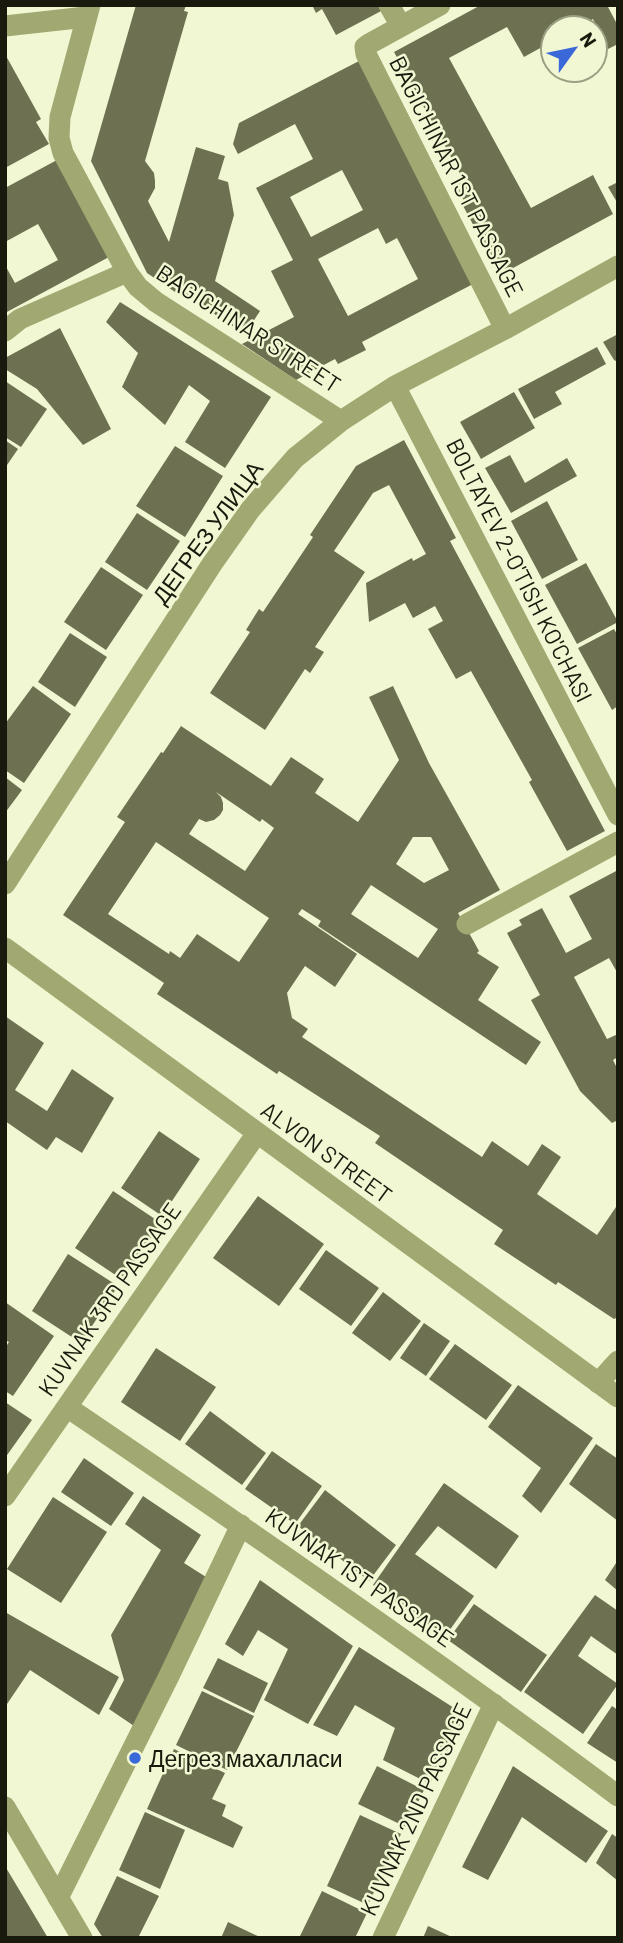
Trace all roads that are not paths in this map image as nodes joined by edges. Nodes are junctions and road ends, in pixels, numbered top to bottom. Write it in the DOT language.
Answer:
graph roads {
  1 [pos="389,5"];
  2 [pos="440,5"];
  3 [pos="88,11"];
  4 [pos="5,26"];
  5 [pos="401,26"];
  6 [pos="618,266"];
  7 [pos="127,272"];
  8 [pos="505,329"];
  9 [pos="5,331"];
  10 [pos="395,386"];
  11 [pos="341,421"];
  12 [pos="618,815"];
  13 [pos="618,842"];
  14 [pos="5,884"];
  15 [pos="467,924"];
  16 [pos="5,948"];
  17 [pos="257,1133"];
  18 [pos="618,1361"];
  19 [pos="597,1383"];
  20 [pos="618,1397"];
  21 [pos="67,1407"];
  22 [pos="5,1496"];
  23 [pos="241,1525"];
  24 [pos="494,1704"];
  25 [pos="618,1796"];
  26 [pos="5,1807"];
  27 [pos="58,1898"];
  28 [pos="82,1938"];
  29 [pos="383,1938"];
  1 -- 5 [label="street"];
  2 -- 5 [label="street, BАGICHINAR 1ST PASSAGE"];
  3 -- 4 [label="street"];
  3 -- 7 [label="street, BАGICHINAR STREET"];
  5 -- 8 [label="street, BАGICHINAR 1ST PASSAGE"];
  6 -- 8 [label="street, ДЕГРЕЗ УЛИЦА"];
  7 -- 9 [label="street"];
  7 -- 11 [label="street, BАGICHINAR STREET"];
  8 -- 10 [label="street, ДЕГРЕЗ УЛИЦА"];
  10 -- 11 [label="street, ДЕГРЕЗ УЛИЦА"];
  10 -- 12 [label="street, BOLTAYEV 2-O'TISH KO'CHASI"];
  11 -- 14 [label="street, ДЕГРЕЗ УЛИЦА"];
  13 -- 15 [label="street"];
  16 -- 17 [label="street, ALVON STREET"];
  17 -- 19 [label="street, ALVON STREET"];
  17 -- 21 [label="street, KUVNAK 3RD PASSAGE"];
  18 -- 19 [label="street"];
  19 -- 20 [label="street, ALVON STREET"];
  21 -- 22 [label="street, KUVNAK 3RD PASSAGE"];
  21 -- 23 [label="street, KUVNAK 1ST PASSAGE"];
  23 -- 24 [label="street, KUVNAK 1ST PASSAGE"];
  23 -- 27 [label="street"];
  24 -- 25 [label="street, KUVNAK 1ST PASSAGE"];
  24 -- 29 [label="street, KUVNAK 2ND PASSAGE"];
  26 -- 27 [label="street"];
  27 -- 28 [label="street"];
}
